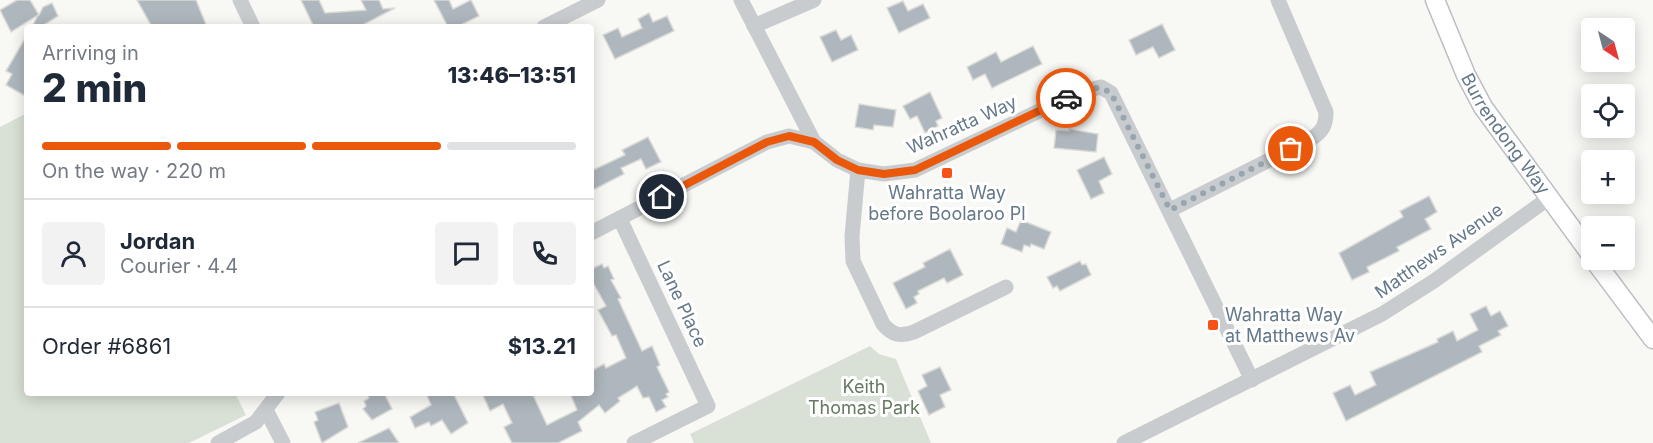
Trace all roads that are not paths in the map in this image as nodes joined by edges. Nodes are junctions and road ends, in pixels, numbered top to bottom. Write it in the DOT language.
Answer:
graph roads {
  1 [pos="240,0"];
  2 [pos="598,0"];
  3 [pos="741,0"];
  4 [pos="814,0"];
  5 [pos="1278,0"];
  6 [pos="1435,0"];
  7 [pos="252,24"];
  8 [pos="550,24"];
  9 [pos="754,26"];
  10 [pos="814,142"];
  11 [pos="858,170"];
  12 [pos="1549,198"];
  13 [pos="1170,210"];
  14 [pos="620,219"];
  15 [pos="594,232"];
  16 [pos="1581,242"];
  17 [pos="1602,270"];
  18 [pos="1006,287"];
  19 [pos="1653,339"];
  20 [pos="1252,380"];
  21 [pos="276,396"];
  22 [pos="266,410"];
  23 [pos="218,443"];
  24 [pos="283,443"];
  25 [pos="634,443"];
  26 [pos="1124,443"];
  1 -- 7 [label="street"];
  2 -- 8 [label="street"];
  3 -- 9 [label="street, Wahratta Way"];
  4 -- 9 [label="street"];
  5 -- 13 [label="street"];
  6 -- 12 [label="main road, Burrendong Way"];
  9 -- 10 [label="street, Wahratta Way"];
  10 -- 11 [label="street, Wahratta Way"];
  10 -- 14 [label="street"];
  11 -- 13 [label="street, Wahratta Way"];
  11 -- 18 [label="street"];
  12 -- 16 [label="main road, Burrendong Way"];
  12 -- 20 [label="street, Matthews Avenue"];
  13 -- 20 [label="street, Wahratta Way"];
  14 -- 15 [label="street"];
  14 -- 25 [label="street, Lane Place"];
  17 -- 19 [label="main road, Burrendong Way"];
  20 -- 26 [label="street, Matthews Avenue"];
  21 -- 22 [label="street"];
  22 -- 23 [label="street"];
  22 -- 24 [label="street"];
}
